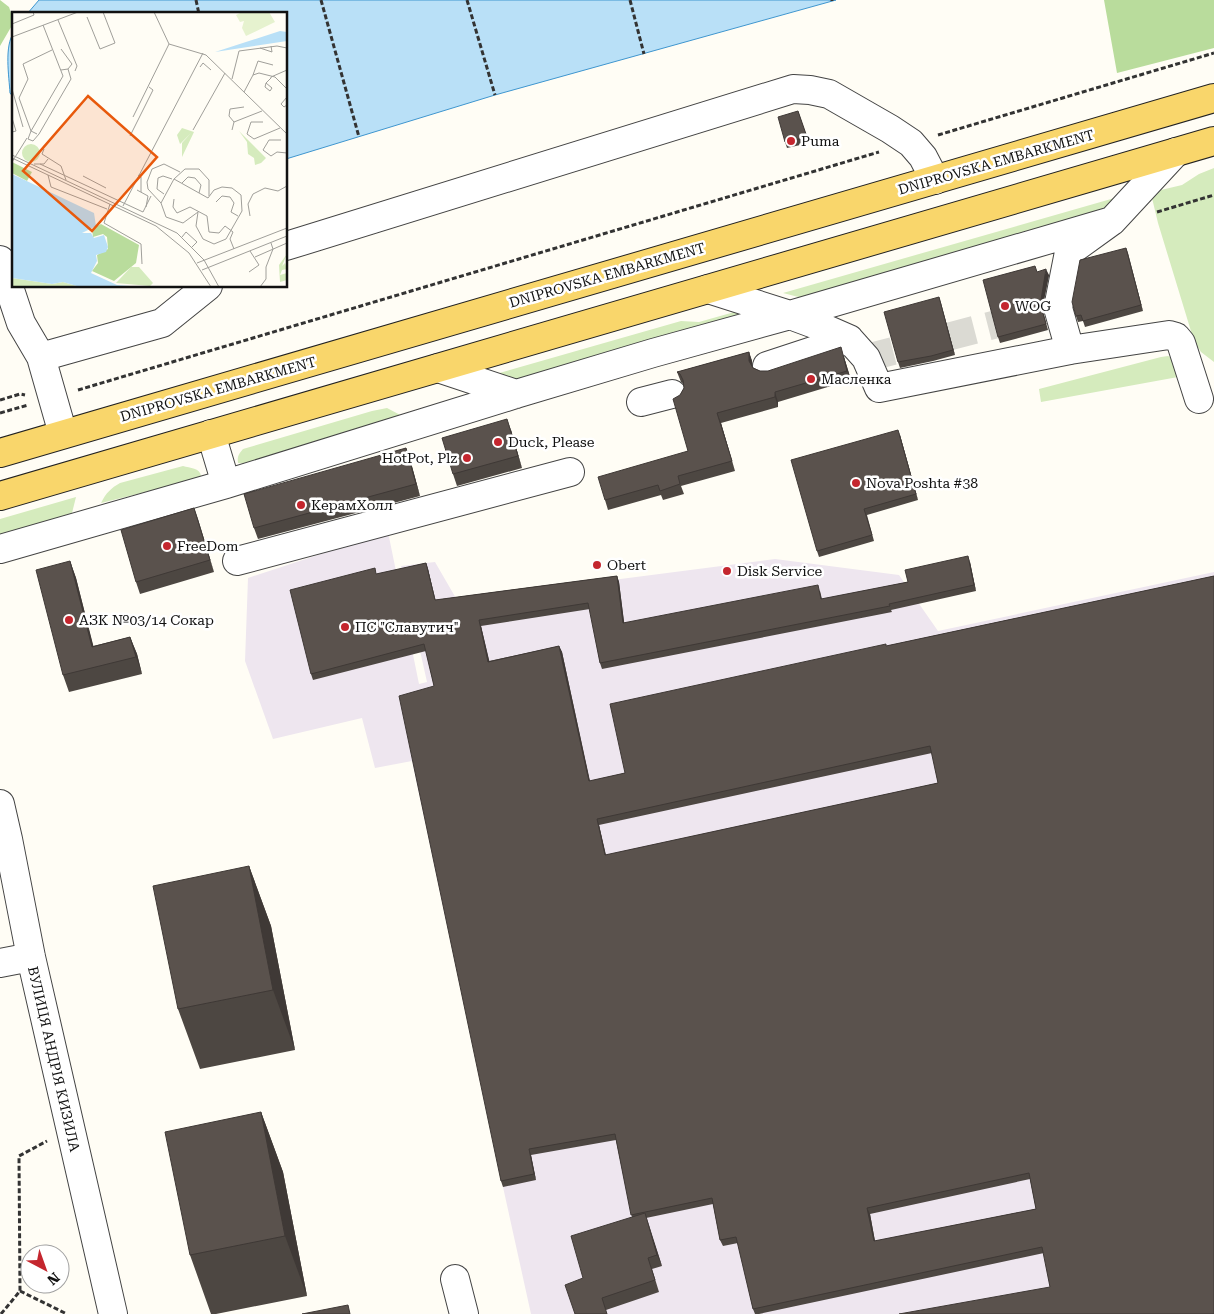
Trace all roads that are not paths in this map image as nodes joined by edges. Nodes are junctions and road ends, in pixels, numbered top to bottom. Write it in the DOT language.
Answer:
graph roads {
  1 [pos="1214,98"];
  2 [pos="1214,142"];
  3 [pos="1176,152"];
  4 [pos="935,180"];
  5 [pos="1112,221"];
  6 [pos="288,245"];
  7 [pos="0,260"];
  8 [pos="206,288"];
  9 [pos="708,289"];
  10 [pos="790,315"];
  11 [pos="849,339"];
  12 [pos="1070,350"];
  13 [pos="41,357"];
  14 [pos="768,366"];
  15 [pos="438,368"];
  16 [pos="516,394"];
  17 [pos="672,394"];
  18 [pos="1199,400"];
  19 [pos="641,402"];
  20 [pos="63,434"];
  21 [pos="211,434"];
  22 [pos="0,453"];
  23 [pos="570,472"];
  24 [pos="226,484"];
  25 [pos="0,496"];
  26 [pos="0,549"];
  27 [pos="238,561"];
  28 [pos="0,804"];
  29 [pos="4,841"];
  30 [pos="10,900"];
  31 [pos="31,957"];
  32 [pos="0,963"];
  33 [pos="455,1279"];
  34 [pos="113,1314"];
  35 [pos="464,1314"];
  1 -- 4 [label="main road, DNIPROVSKA EMBARKMENT"];
  2 -- 3 [label="main road"];
  3 -- 5 [label="street"];
  3 -- 9 [label="main road"];
  4 -- 6 [label="street"];
  4 -- 20 [label="main road, DNIPROVSKA EMBARKMENT"];
  5 -- 10 [label="street"];
  5 -- 12 [label="street"];
  7 -- 13 [label="street"];
  8 -- 13 [label="street"];
  9 -- 10 [label="street"];
  9 -- 15 [label="main road"];
  10 -- 11 [label="street"];
  10 -- 16 [label="street"];
  11 -- 12 [label="street"];
  11 -- 14 [label="street"];
  12 -- 18 [label="street"];
  13 -- 20 [label="street"];
  15 -- 16 [label="street"];
  15 -- 21 [label="main road"];
  16 -- 24 [label="street"];
  17 -- 19 [label="street"];
  20 -- 22 [label="main road, DNIPROVSKA EMBARKMENT"];
  21 -- 24 [label="street"];
  21 -- 25 [label="main road"];
  23 -- 27 [label="street"];
  24 -- 26 [label="street"];
  28 -- 29 [label="street, ВУЛИЦЯ АНДРІЯ КИЗИЛА"];
  29 -- 30 [label="street, ВУЛИЦЯ АНДРІЯ КИЗИЛА"];
  30 -- 31 [label="street, ВУЛИЦЯ АНДРІЯ КИЗИЛА"];
  31 -- 32 [label="street"];
  31 -- 34 [label="street, ВУЛИЦЯ АНДРІЯ КИЗИЛА"];
  33 -- 35 [label="street"];
}
